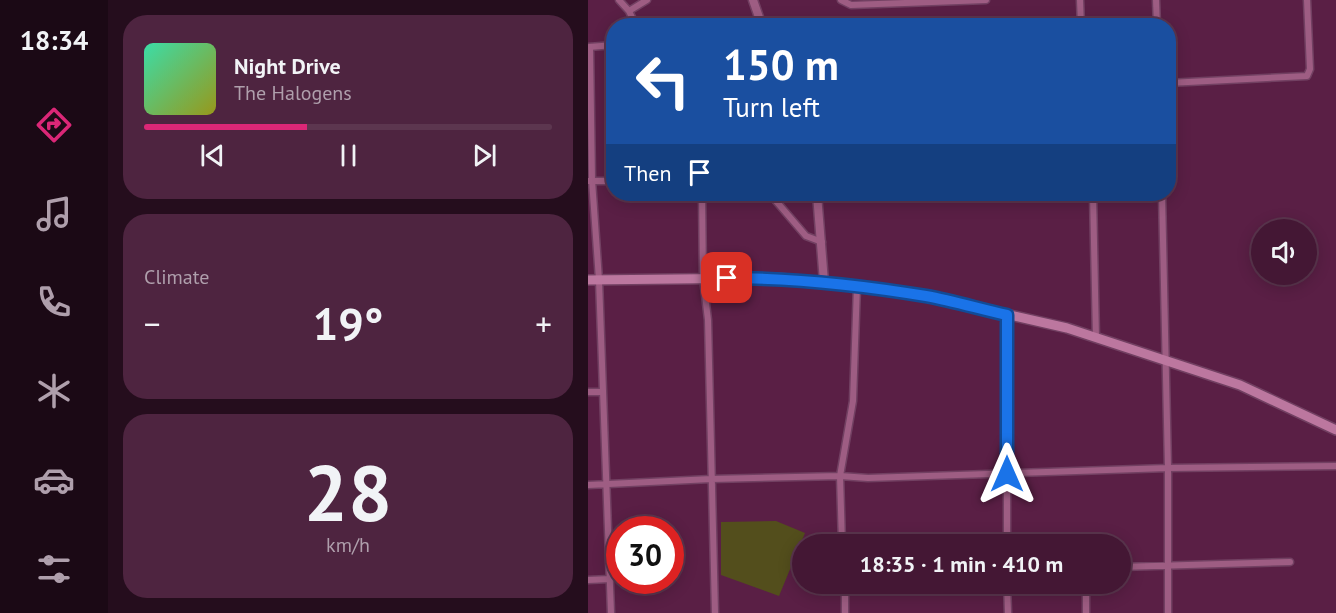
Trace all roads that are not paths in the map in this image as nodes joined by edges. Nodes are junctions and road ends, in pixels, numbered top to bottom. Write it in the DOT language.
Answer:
graph roads {
  1 [pos="619,0"];
  2 [pos="647,0"];
  3 [pos="753,0"];
  4 [pos="841,0"];
  5 [pos="986,0"];
  6 [pos="1080,0"];
  7 [pos="1156,0"];
  8 [pos="1307,0"];
  9 [pos="629,11"];
  10 [pos="632,18"];
  11 [pos="759,18"];
  12 [pos="1081,18"];
  13 [pos="1157,18"];
  14 [pos="606,46"];
  15 [pos="589,47"];
  16 [pos="1176,83"];
  17 [pos="590,180"];
  18 [pos="606,181"];
  19 [pos="702,201"];
  20 [pos="776,201"];
  21 [pos="818,201"];
  22 [pos="1093,201"];
  23 [pos="1162,201"];
  24 [pos="822,242"];
  25 [pos="704,278"];
  26 [pos="588,280"];
  27 [pos="599,280"];
  28 [pos="824,282"];
  29 [pos="857,286"];
  30 [pos="1007,315"];
  31 [pos="1096,338"];
  32 [pos="1166,361"];
  33 [pos="588,392"];
  34 [pos="603,392"];
  35 [pos="1336,430"];
  36 [pos="1336,466"];
  37 [pos="1168,468"];
  38 [pos="1007,474"];
  39 [pos="840,476"];
  40 [pos="711,479"];
  41 [pos="606,484"];
  42 [pos="588,485"];
  43 [pos="607,516"];
  44 [pos="842,534"];
  45 [pos="1007,534"];
  46 [pos="1290,562"];
  47 [pos="1169,564"];
  48 [pos="1131,566"];
  49 [pos="606,579"];
  50 [pos="588,580"];
  51 [pos="610,594"];
  52 [pos="844,594"];
  53 [pos="1008,594"];
  54 [pos="1086,594"];
  55 [pos="611,613"];
  56 [pos="715,613"];
  57 [pos="845,613"];
  58 [pos="1008,613"];
  59 [pos="1086,613"];
  60 [pos="1168,613"];
  1 -- 9 [label="street"];
  2 -- 9 [label="street"];
  3 -- 11 [label="main road"];
  4 -- 5 [label="street"];
  6 -- 12 [label="street"];
  7 -- 13 [label="street"];
  8 -- 16 [label="street"];
  9 -- 10 [label="street"];
  14 -- 15 [label="street"];
  15 -- 17 [label="street"];
  17 -- 18 [label="street"];
  17 -- 27 [label="street"];
  19 -- 25 [label="street"];
  20 -- 24 [label="street"];
  21 -- 24 [label="main road"];
  22 -- 31 [label="street"];
  23 -- 32 [label="street"];
  24 -- 28 [label="main road"];
  25 -- 27 [label="main road"];
  25 -- 28 [label="main road"];
  25 -- 40 [label="street"];
  26 -- 27 [label="main road"];
  27 -- 34 [label="street"];
  28 -- 29 [label="main road"];
  29 -- 30 [label="main road"];
  29 -- 39 [label="street"];
  30 -- 31 [label="main road"];
  30 -- 38 [label="street"];
  31 -- 32 [label="main road"];
  32 -- 35 [label="main road"];
  32 -- 37 [label="street"];
  33 -- 34 [label="street"];
  34 -- 41 [label="street"];
  36 -- 37 [label="street"];
  37 -- 38 [label="street"];
  37 -- 47 [label="street"];
  38 -- 39 [label="street"];
  38 -- 45 [label="street"];
  39 -- 40 [label="street"];
  39 -- 44 [label="street"];
  40 -- 41 [label="street"];
  40 -- 56 [label="street"];
  41 -- 42 [label="street"];
  41 -- 43 [label="street"];
  46 -- 47 [label="street"];
  47 -- 48 [label="street"];
  47 -- 60 [label="street"];
  49 -- 50 [label="street"];
  51 -- 55 [label="street"];
  52 -- 57 [label="street"];
  53 -- 58 [label="street"];
  54 -- 59 [label="street"];
}
